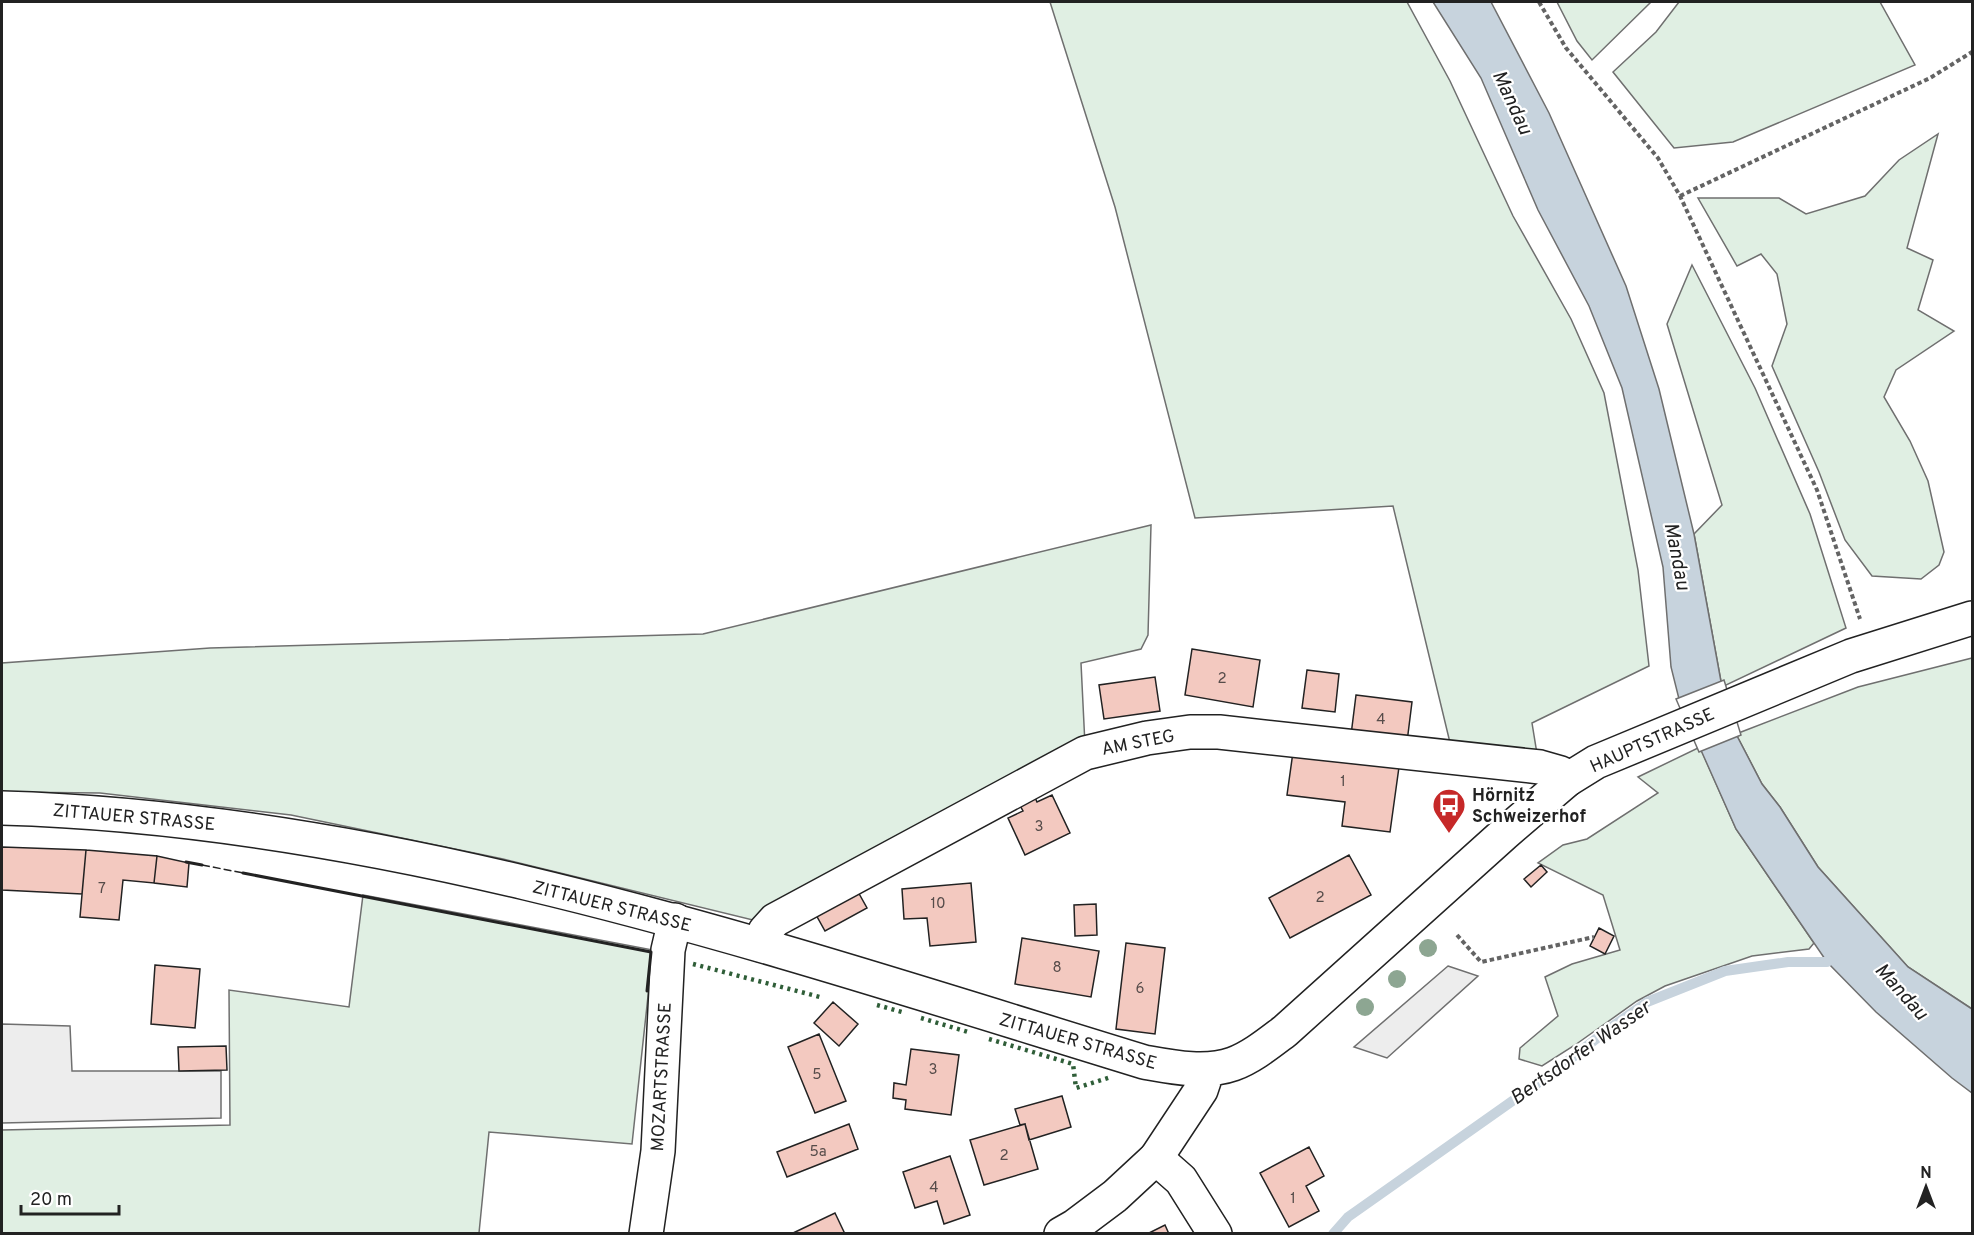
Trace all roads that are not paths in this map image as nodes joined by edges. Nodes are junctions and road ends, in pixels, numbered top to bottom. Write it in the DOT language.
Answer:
graph roads {
  1 [pos="1972,618"];
  2 [pos="1568,780"];
  3 [pos="2,808"];
  4 [pos="675,920"];
  5 [pos="761,945"];
  6 [pos="1208,1068"];
  7 [pos="1156,1158"];
  8 [pos="646,1233"];
  9 [pos="1061,1233"];
  10 [pos="1215,1233"];
  1 -- 2 [label="main road, HAUPTSTRASSE"];
  2 -- 5 [label="main road, AM STEG"];
  2 -- 6 [label="main road, HAUPTSTRASSE"];
  3 -- 4 [label="main road, ZITTAUER STRASSE"];
  4 -- 5 [label="main road, ZITTAUER STRASSE"];
  4 -- 8 [label="main road, MOZARTSTRASSE"];
  5 -- 6 [label="main road, ZITTAUER STRASSE"];
  6 -- 7 [label="main road"];
  7 -- 9 [label="main road"];
  7 -- 10 [label="main road"];
}
